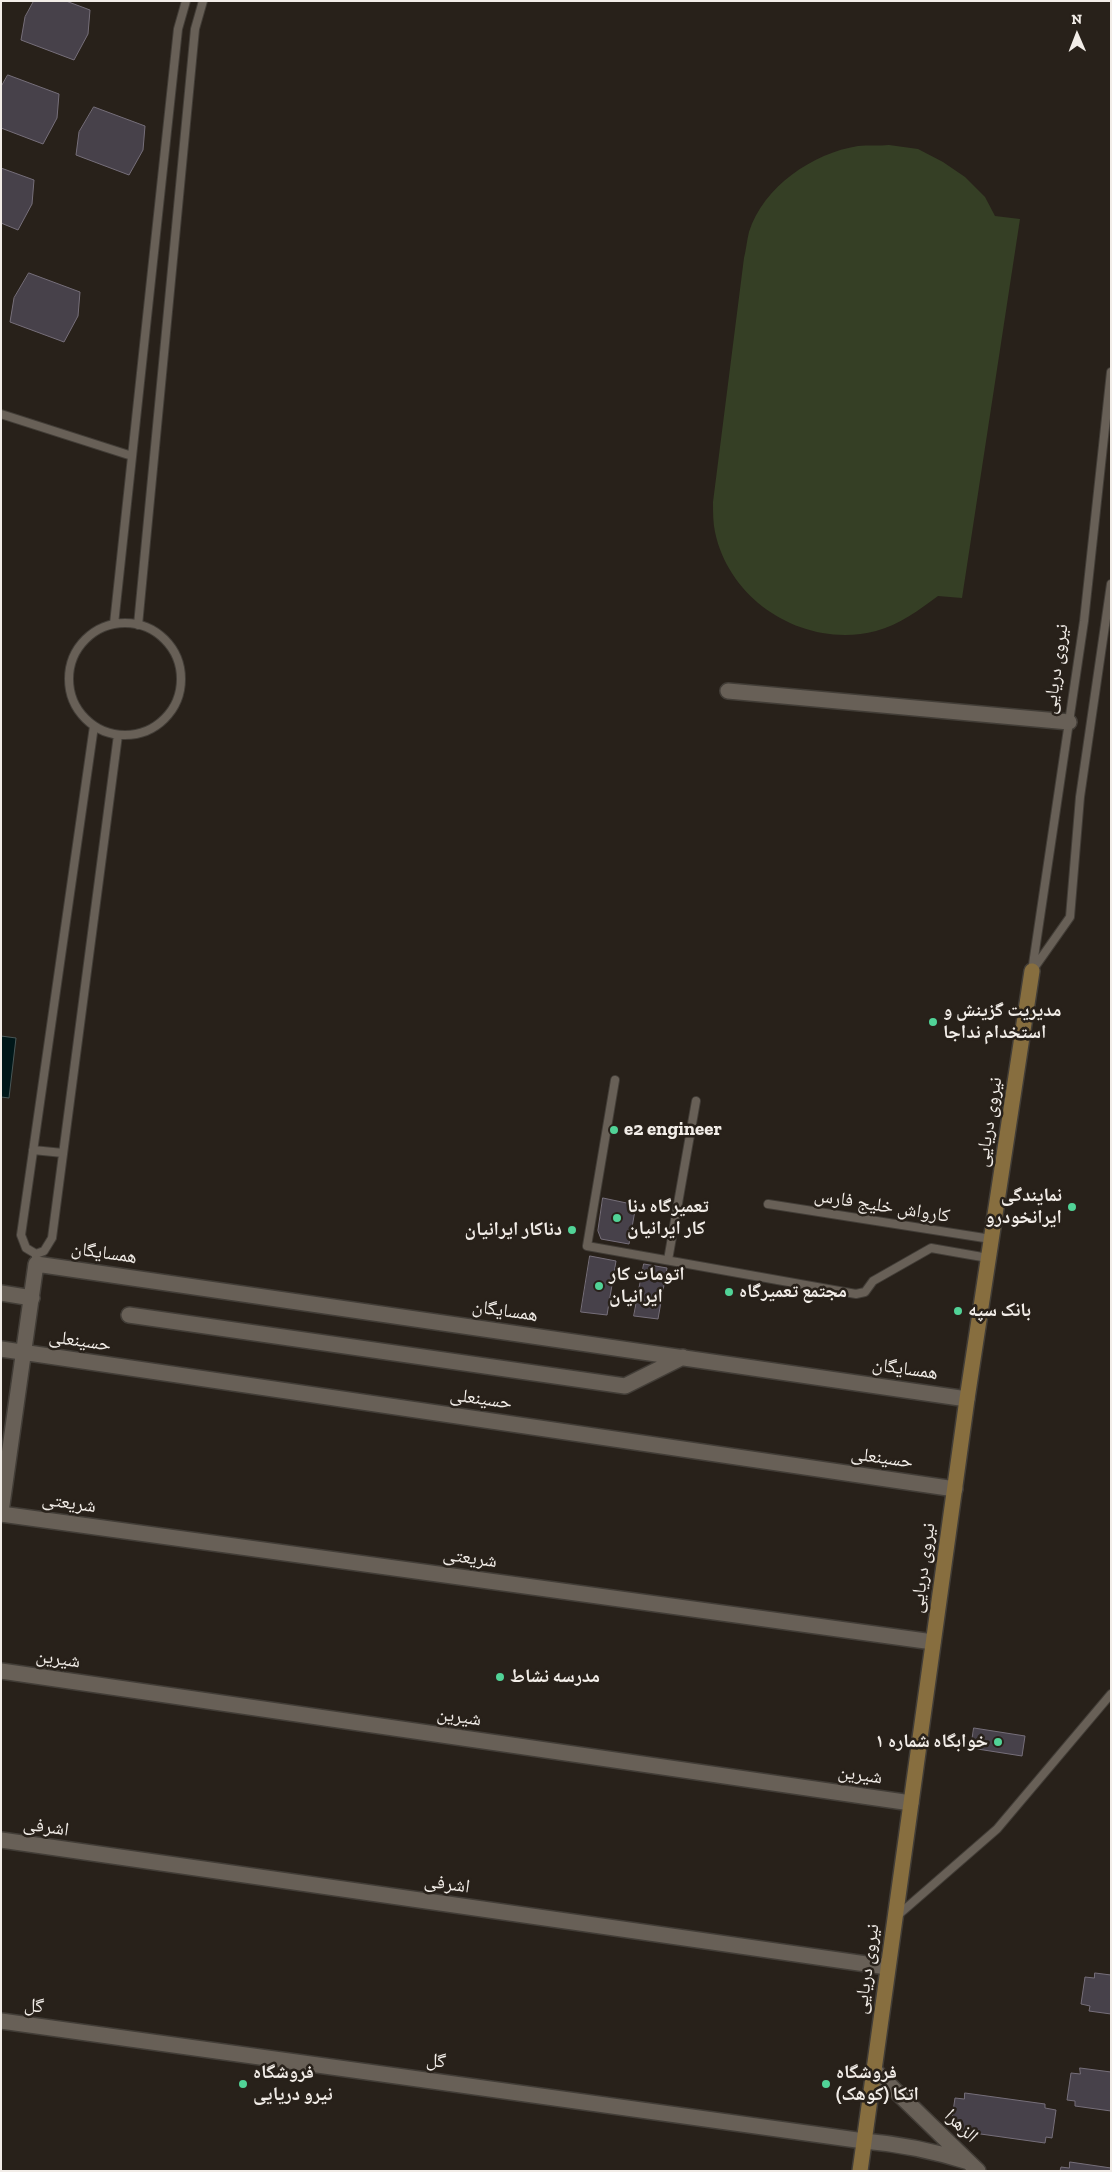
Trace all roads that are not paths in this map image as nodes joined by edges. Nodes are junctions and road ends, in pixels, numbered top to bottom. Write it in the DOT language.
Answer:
graph roads {
  1 [pos="186,1"];
  2 [pos="203,1"];
  3 [pos="182,13"];
  4 [pos="198,18"];
  5 [pos="1111,372"];
  6 [pos="1,414"];
  7 [pos="132,456"];
  8 [pos="1111,584"];
  9 [pos="114,624"];
  10 [pos="138,625"];
  11 [pos="728,691"];
  12 [pos="1069,722"];
  13 [pos="94,726"];
  14 [pos="118,735"];
  15 [pos="1032,971"];
  16 [pos="615,1080"];
  17 [pos="696,1101"];
  18 [pos="33,1150"];
  19 [pos="64,1153"];
  20 [pos="768,1204"];
  21 [pos="991,1239"];
  22 [pos="988,1258"];
  23 [pos="36,1259"];
  24 [pos="668,1260"];
  25 [pos="1,1293"];
  26 [pos="32,1298"];
  27 [pos="129,1315"];
  28 [pos="1,1349"];
  29 [pos="25,1353"];
  30 [pos="683,1358"];
  31 [pos="967,1399"];
  32 [pos="955,1489"];
  33 [pos="1,1513"];
  34 [pos="933,1642"];
  35 [pos="1,1671"];
  36 [pos="1111,1694"];
  37 [pos="910,1802"];
  38 [pos="1,1840"];
  39 [pos="894,1920"];
  40 [pos="887,1967"];
  41 [pos="1,2021"];
  42 [pos="873,2069"];
  43 [pos="864,2141"];
  44 [pos="973,2166"];
  45 [pos="860,2171"];
  1 -- 3 [label="lane"];
  2 -- 4 [label="lane"];
  3 -- 4 [label="lane"];
  3 -- 7 [label="lane"];
  4 -- 10 [label="lane"];
  5 -- 12 [label="lane, نیروی دریایی"];
  6 -- 7 [label="lane"];
  7 -- 9 [label="lane"];
  8 -- 15 [label="lane, نیروی دریایی"];
  9 -- 10 [label="lane"];
  9 -- 13 [label="lane"];
  10 -- 14 [label="lane"];
  11 -- 12 [label="street"];
  12 -- 15 [label="lane, نیروی دریایی"];
  13 -- 14 [label="lane"];
  13 -- 18 [label="lane"];
  14 -- 19 [label="lane"];
  15 -- 21 [label="main road, نیروی دریایی"];
  16 -- 24 [label="lane"];
  17 -- 24 [label="lane"];
  18 -- 19 [label="lane"];
  18 -- 23 [label="lane"];
  19 -- 23 [label="lane"];
  20 -- 21 [label="lane, کارواش خلیج فارس"];
  21 -- 22 [label="main road, نیروی دریایی"];
  22 -- 24 [label="lane"];
  22 -- 31 [label="main road, نیروی دریایی"];
  23 -- 26 [label="street"];
  23 -- 30 [label="street, همسایگان"];
  25 -- 26 [label="street"];
  26 -- 29 [label="street"];
  27 -- 30 [label="street"];
  28 -- 29 [label="street, حسینعلی"];
  29 -- 32 [label="street, حسینعلی"];
  29 -- 33 [label="street"];
  30 -- 31 [label="street, همسایگان"];
  31 -- 32 [label="main road, نیروی دریایی"];
  32 -- 34 [label="main road, نیروی دریایی"];
  33 -- 34 [label="street, شریعتی"];
  34 -- 37 [label="main road, نیروی دریایی"];
  35 -- 37 [label="street, شیرین"];
  36 -- 39 [label="lane"];
  37 -- 39 [label="main road, نیروی دریایی"];
  38 -- 40 [label="street, اشرفی"];
  39 -- 40 [label="main road, نیروی دریایی"];
  40 -- 42 [label="main road, نیروی دریایی"];
  41 -- 43 [label="street, گل"];
  42 -- 43 [label="main road, نیروی دریایی"];
  42 -- 44 [label="street, الزهرا"];
  43 -- 44 [label="street, گل"];
  43 -- 45 [label="main road, نیروی دریایی"];
}
